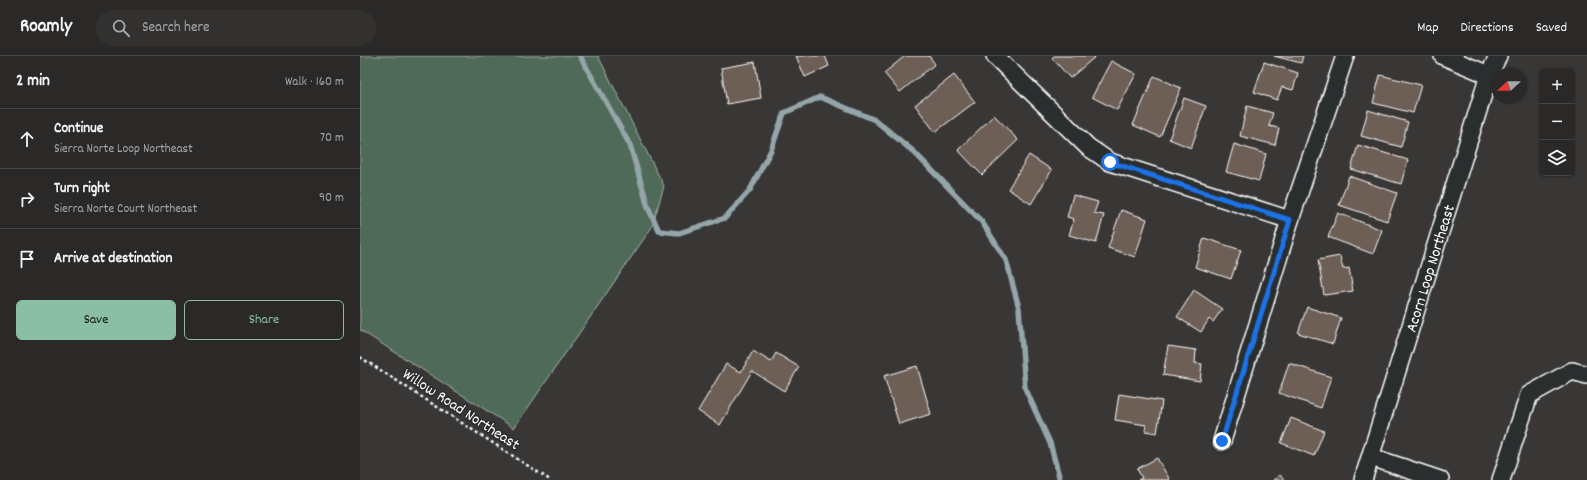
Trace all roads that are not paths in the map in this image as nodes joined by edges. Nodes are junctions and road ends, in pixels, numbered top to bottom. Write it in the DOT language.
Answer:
graph roads {
  1 [pos="995,56"];
  2 [pos="1345,56"];
  3 [pos="1444,56"];
  4 [pos="1498,56"];
  5 [pos="1489,75"];
  6 [pos="1290,220"];
  7 [pos="1587,375"];
  8 [pos="1222,441"];
  9 [pos="1371,457"];
  10 [pos="1363,480"];
  11 [pos="1440,480"];
  12 [pos="1501,480"];
  1 -- 6 [label="street"];
  2 -- 6 [label="street"];
  3 -- 5 [label="street"];
  4 -- 5 [label="street, Acorn Loop Northeast"];
  5 -- 9 [label="street, Acorn Loop Northeast"];
  6 -- 8 [label="street"];
  7 -- 12 [label="street"];
  9 -- 10 [label="street, Acorn Loop Northeast"];
  9 -- 11 [label="street"];
}
